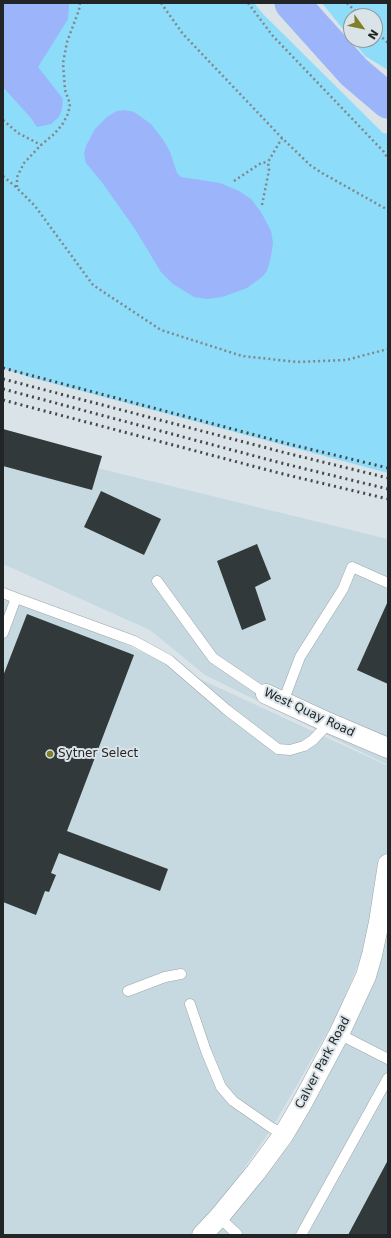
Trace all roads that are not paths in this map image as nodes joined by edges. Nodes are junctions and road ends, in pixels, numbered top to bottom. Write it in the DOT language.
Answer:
graph roads {
  1 [pos="157,581"];
  2 [pos="388,582"];
  3 [pos="3,593"];
  4 [pos="16,598"];
  5 [pos="3,633"];
  6 [pos="275,698"];
  7 [pos="329,723"];
  8 [pos="388,748"];
  9 [pos="387,875"];
  10 [pos="181,974"];
  11 [pos="128,991"];
  12 [pos="190,1004"];
  13 [pos="339,1034"];
  14 [pos="388,1059"];
  15 [pos="388,1078"];
  16 [pos="284,1134"];
  17 [pos="219,1217"];
  18 [pos="237,1234"];
  19 [pos="202,1235"];
  20 [pos="301,1235"];
  1 -- 6 [label="lane, West Quay Road"];
  2 -- 6 [label="lane"];
  3 -- 4 [label="lane"];
  4 -- 5 [label="lane"];
  4 -- 7 [label="lane"];
  6 -- 7 [label="street, West Quay Road"];
  7 -- 8 [label="street, West Quay Road"];
  9 -- 13 [label="street, Calver Park Road"];
  10 -- 11 [label="lane"];
  12 -- 16 [label="lane"];
  13 -- 14 [label="lane"];
  13 -- 16 [label="street, Calver Park Road"];
  15 -- 20 [label="lane"];
  16 -- 17 [label="street, Calver Park Road"];
  17 -- 18 [label="lane"];
  17 -- 19 [label="street, Calver Park Road"];
}
